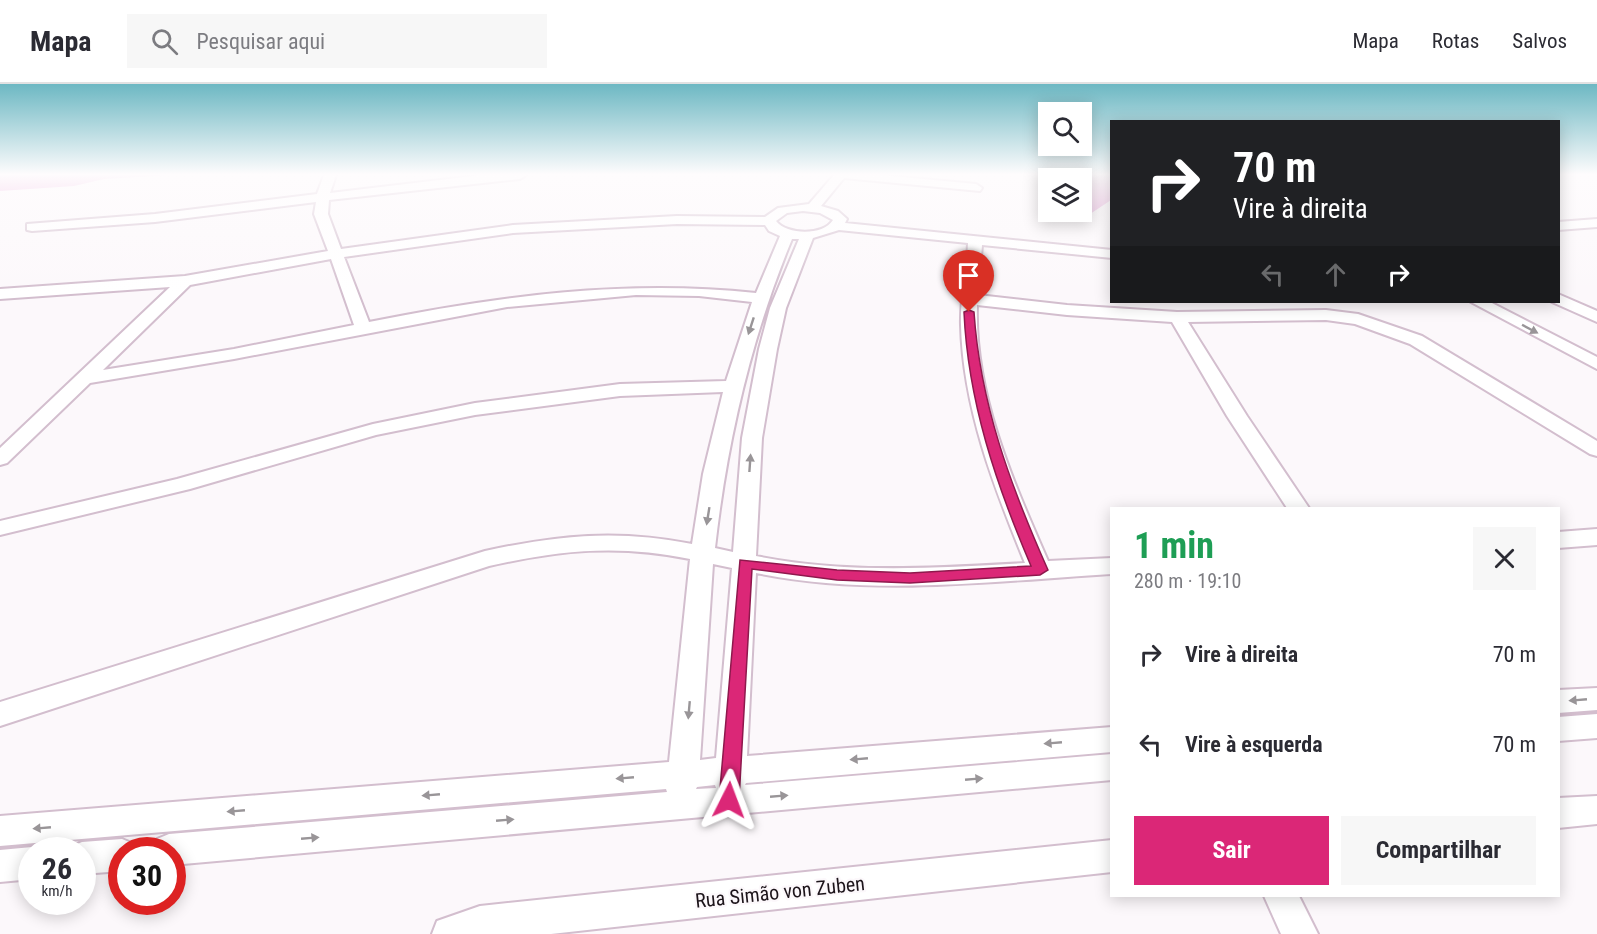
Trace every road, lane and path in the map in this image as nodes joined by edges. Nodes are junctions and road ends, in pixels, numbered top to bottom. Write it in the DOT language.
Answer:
graph roads {
  1 [pos="196,215"];
  2 [pos="321,215"];
  3 [pos="776,215"];
  4 [pos="832,215"];
  5 [pos="838,223"];
  6 [pos="1597,223"];
  7 [pos="1560,226"];
  8 [pos="32,227"];
  9 [pos="788,229"];
  10 [pos="1597,237"];
  11 [pos="1560,240"];
  12 [pos="975,242"];
  13 [pos="1110,243"];
  14 [pos="336,254"];
  15 [pos="1110,254"];
  16 [pos="185,281"];
  17 [pos="0,294"];
  18 [pos="761,298"];
  19 [pos="969,299"];
  20 [pos="1560,300"];
  21 [pos="1481,303"];
  22 [pos="1177,317"];
  23 [pos="1597,317"];
  24 [pos="363,327"];
  25 [pos="1597,364"];
  26 [pos="84,378"];
  27 [pos="734,386"];
  28 [pos="1597,450"];
  29 [pos="0,459"];
  30 [pos="1297,507"];
  31 [pos="0,528"];
  32 [pos="1597,537"];
  33 [pos="1560,540"];
  34 [pos="702,555"];
  35 [pos="745,563"];
  36 [pos="1110,566"];
  37 [pos="1040,570"];
  38 [pos="1597,699"];
  39 [pos="1560,702"];
  40 [pos="0,714"];
  41 [pos="1597,726"];
  42 [pos="1560,729"];
  43 [pos="1110,739"];
  44 [pos="1110,767"];
  45 [pos="731,770"];
  46 [pos="681,789"];
  47 [pos="729,800"];
  48 [pos="1597,810"];
  49 [pos="1560,813"];
  50 [pos="0,831"];
  51 [pos="186,848"];
  52 [pos="1110,856"];
  53 [pos="18,864"];
  54 [pos="0,866"];
  55 [pos="1282,897"];
  56 [pos="508,928"];
  57 [pos="450,934"];
  58 [pos="1300,934"];
  1 -- 8 [label="street"];
  2 -- 14 [label="street"];
  3 -- 9 [label="street"];
  4 -- 5 [label="street"];
  5 -- 9 [label="street"];
  5 -- 12 [label="street"];
  5 -- 13 [label="street"];
  6 -- 7 [label="street"];
  9 -- 14 [label="street"];
  9 -- 18 [label="street"];
  35 -- 9 [label="street, one-way"];
  10 -- 11 [label="street"];
  12 -- 15 [label="street"];
  12 -- 19 [label="street"];
  14 -- 16 [label="street"];
  14 -- 24 [label="street"];
  16 -- 17 [label="street"];
  16 -- 26 [label="street"];
  18 -- 24 [label="street"];
  18 -- 27 [label="street, one-way"];
  19 -- 22 [label="street"];
  19 -- 37 [label="street"];
  20 -- 23 [label="street"];
  21 -- 25 [label="street, one-way"];
  22 -- 28 [label="street"];
  22 -- 30 [label="street"];
  24 -- 26 [label="street"];
  26 -- 29 [label="street"];
  27 -- 31 [label="street"];
  27 -- 34 [label="street, one-way"];
  32 -- 33 [label="street"];
  34 -- 35 [label="street"];
  34 -- 40 [label="street"];
  34 -- 46 [label="street, one-way"];
  35 -- 37 [label="street"];
  35 -- 45 [label="street"];
  36 -- 37 [label="street"];
  38 -- 39 [label="street, one-way"];
  41 -- 42 [label="street"];
  43 -- 45 [label="street, one-way"];
  47 -- 44 [label="street, one-way"];
  45 -- 46 [label="street"];
  45 -- 47 [label="street"];
  46 -- 47 [label="street"];
  46 -- 50 [label="street, one-way"];
  51 -- 46 [label="street, one-way"];
  48 -- 49 [label="street"];
  52 -- 56 [label="street, Rua Simão von Zuben"];
  53 -- 54 [label="street"];
  55 -- 58 [label="street"];
  56 -- 57 [label="street, Rua Simão von Zuben"];
}
